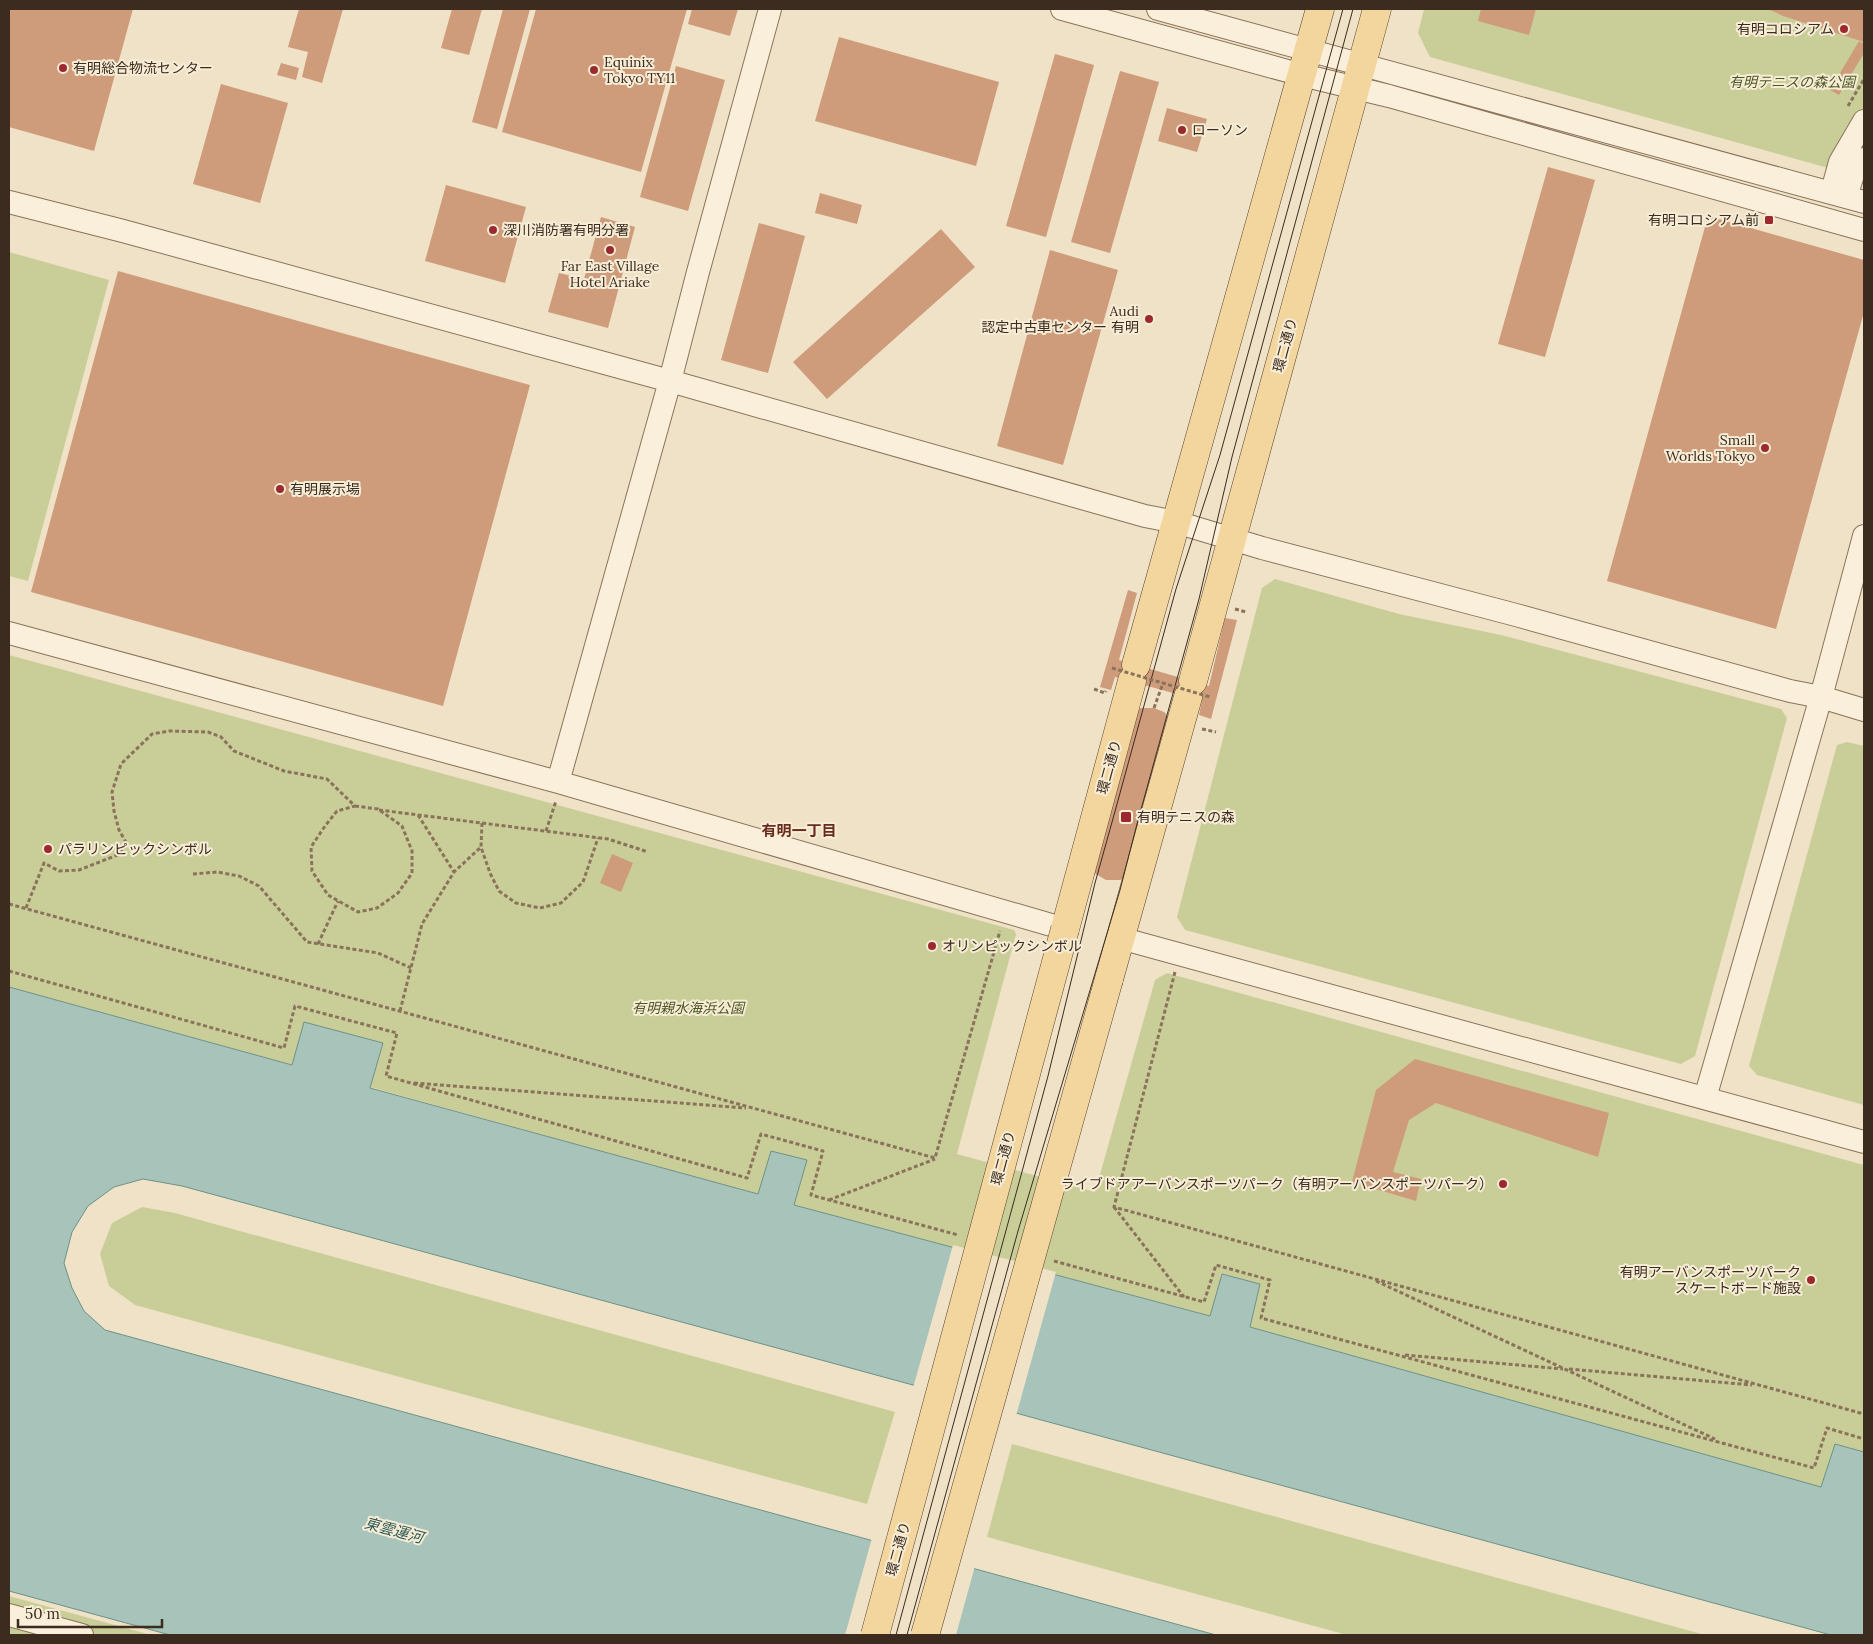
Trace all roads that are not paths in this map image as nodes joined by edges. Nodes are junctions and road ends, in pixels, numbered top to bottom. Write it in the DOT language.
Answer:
graph roads {
  1 [pos="770,9"];
  2 [pos="1062,9"];
  3 [pos="1158,9"];
  4 [pos="1320,9"];
  5 [pos="1377,9"];
  6 [pos="1305,63"];
  7 [pos="1359,76"];
  8 [pos="1864,121"];
  9 [pos="1864,159"];
  10 [pos="1848,194"];
  11 [pos="9,202"];
  12 [pos="1864,230"];
  13 [pos="670,381"];
  14 [pos="1176,522"];
  15 [pos="1864,536"];
  16 [pos="1232,539"];
  17 [pos="9,633"];
  18 [pos="1821,697"];
  19 [pos="1864,710"];
  20 [pos="557,791"];
  21 [pos="1065,929"];
  22 [pos="1120,938"];
  23 [pos="1705,1098"];
  24 [pos="1864,1142"];
  25 [pos="9,1615"];
  26 [pos="82,1635"];
  27 [pos="874,1635"];
  28 [pos="924,1635"];
  1 -- 13 [label="street"];
  2 -- 6 [label="street"];
  3 -- 6 [label="street"];
  4 -- 6 [label="main road, 環二通り"];
  5 -- 7 [label="main road, 環二通り"];
  6 -- 7 [label="street"];
  6 -- 14 [label="main road, 環二通り"];
  7 -- 10 [label="street"];
  7 -- 12 [label="street"];
  7 -- 16 [label="main road, 環二通り"];
  8 -- 10 [label="street"];
  9 -- 10 [label="street"];
  11 -- 13 [label="street"];
  13 -- 14 [label="street"];
  13 -- 20 [label="street"];
  14 -- 16 [label="street"];
  14 -- 21 [label="main road, 環二通り"];
  15 -- 18 [label="street"];
  16 -- 18 [label="street"];
  16 -- 22 [label="main road, 環二通り"];
  17 -- 20 [label="street"];
  18 -- 19 [label="street"];
  18 -- 23 [label="street"];
  20 -- 21 [label="street"];
  21 -- 27 [label="main road, 環二通り, bridge"];
  22 -- 23 [label="street"];
  22 -- 28 [label="main road, 環二通り, bridge"];
  23 -- 24 [label="street"];
  25 -- 26 [label="street"];
}
